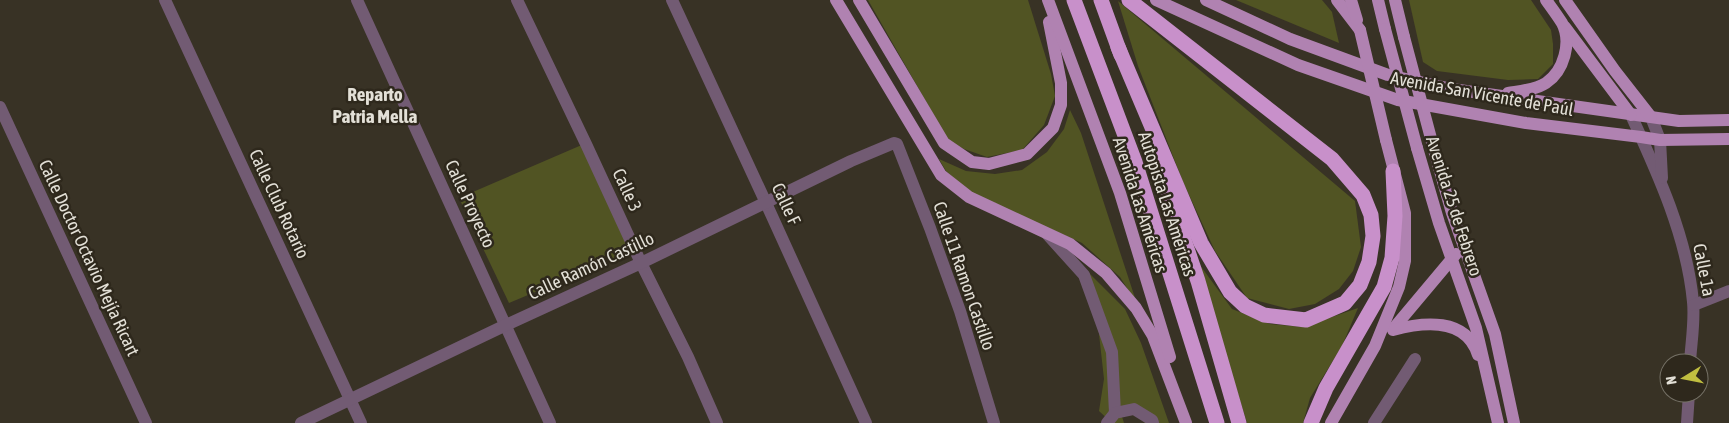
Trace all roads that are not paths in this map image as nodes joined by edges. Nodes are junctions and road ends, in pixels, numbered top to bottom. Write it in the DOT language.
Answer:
graph roads {
  1 [pos="165,0"];
  2 [pos="357,0"];
  3 [pos="517,0"];
  4 [pos="672,0"];
  5 [pos="836,0"];
  6 [pos="859,0"];
  7 [pos="1046,0"];
  8 [pos="1074,0"];
  9 [pos="1101,0"];
  10 [pos="1129,0"];
  11 [pos="1156,0"];
  12 [pos="1206,0"];
  13 [pos="1337,0"];
  14 [pos="1351,0"];
  15 [pos="1378,0"];
  16 [pos="1395,0"];
  17 [pos="1546,0"];
  18 [pos="1566,0"];
  19 [pos="1562,23"];
  20 [pos="1360,30"];
  21 [pos="1118,47"];
  22 [pos="1499,95"];
  23 [pos="0,107"];
  24 [pos="1631,114"];
  25 [pos="1651,117"];
  26 [pos="1729,120"];
  27 [pos="1642,137"];
  28 [pos="1729,139"];
  29 [pos="1660,140"];
  30 [pos="896,143"];
  31 [pos="1393,171"];
  32 [pos="1662,186"];
  33 [pos="766,203"];
  34 [pos="1046,234"];
  35 [pos="1463,244"];
  36 [pos="1452,259"];
  37 [pos="641,263"];
  38 [pos="1729,291"];
  39 [pos="1694,305"];
  40 [pos="506,324"];
  41 [pos="1393,330"];
  42 [pos="1375,346"];
  43 [pos="1691,353"];
  44 [pos="1415,359"];
  45 [pos="350,400"];
  46 [pos="1492,400"];
  47 [pos="1688,403"];
  48 [pos="1111,418"];
  49 [pos="146,423"];
  50 [pos="301,423"];
  51 [pos="361,423"];
  52 [pos="550,423"];
  53 [pos="717,423"];
  54 [pos="865,423"];
  55 [pos="994,423"];
  56 [pos="1153,423"];
  57 [pos="1188,423"];
  58 [pos="1217,423"];
  59 [pos="1239,423"];
  60 [pos="1311,423"];
  61 [pos="1332,423"];
  62 [pos="1374,423"];
  63 [pos="1498,423"];
  64 [pos="1514,423"];
  65 [pos="1687,423"];
  1 -- 45 [label="street, Calle Club Rotario"];
  2 -- 40 [label="street, Calle Proyecto"];
  3 -- 37 [label="street, Calle 3"];
  4 -- 33 [label="street, Calle F"];
  5 -- 34 [label="main road"];
  6 -- 7 [label="main road"];
  7 -- 57 [label="main road, Avenida Las Américas"];
  8 -- 58 [label="highway, Autopista Las Américas"];
  9 -- 21 [label="highway, Autopista Las Américas"];
  10 -- 21 [label="highway"];
  11 -- 27 [label="main road, Avenida San Vicente de Paúl"];
  12 -- 22 [label="main road, Avenida San Vicente de Paúl"];
  13 -- 20 [label="main road"];
  14 -- 20 [label="main road"];
  15 -- 36 [label="main road, Avenida 25 de Febrero, bridge"];
  16 -- 35 [label="main road, Avenida 25 de Febrero, bridge"];
  17 -- 19 [label="main road"];
  18 -- 25 [label="main road"];
  19 -- 22 [label="main road"];
  19 -- 24 [label="main road"];
  20 -- 31 [label="main road, bridge"];
  21 -- 59 [label="highway, Autopista Las Américas"];
  22 -- 24 [label="main road, Avenida San Vicente de Paúl"];
  23 -- 49 [label="street, Calle Doctor Octavio Mejía Ricart"];
  24 -- 25 [label="main road, Avenida San Vicente de Paúl"];
  24 -- 27 [label="street, Calle 1a"];
  25 -- 26 [label="main road, Avenida San Vicente de Paúl"];
  25 -- 29 [label="street, Calle 1a"];
  27 -- 29 [label="main road, Avenida San Vicente de Paúl"];
  27 -- 32 [label="street, Calle 1a"];
  28 -- 29 [label="main road, Avenida San Vicente de Paúl"];
  29 -- 32 [label="street, Calle 1a"];
  30 -- 33 [label="street, Calle Ramón Castillo"];
  30 -- 55 [label="street, Calle 11 Ramon Castillo"];
  31 -- 42 [label="main road"];
  31 -- 60 [label="highway"];
  32 -- 39 [label="street, Calle 1a"];
  33 -- 37 [label="street, Calle Ramón Castillo"];
  33 -- 54 [label="street, Calle F"];
  34 -- 48 [label="street"];
  34 -- 57 [label="main road"];
  35 -- 36 [label="main road"];
  35 -- 64 [label="main road, Avenida 25 de Febrero"];
  36 -- 41 [label="main road"];
  36 -- 46 [label="main road, Avenida 25 de Febrero"];
  37 -- 40 [label="street, Calle Ramón Castillo"];
  37 -- 53 [label="street, Calle 3"];
  38 -- 39 [label="street"];
  39 -- 43 [label="street, Calle 1a"];
  40 -- 45 [label="street, Calle Ramón Castillo"];
  40 -- 52 [label="street, Calle Proyecto"];
  41 -- 42 [label="main road"];
  41 -- 46 [label="main road"];
  42 -- 61 [label="main road"];
  44 -- 62 [label="street"];
  45 -- 50 [label="street, Calle Ramón Castillo"];
  45 -- 51 [label="street, Calle Club Rotario"];
  46 -- 63 [label="main road, Avenida 25 de Febrero"];
  47 -- 65 [label="street"];
  48 -- 56 [label="street"];
}
